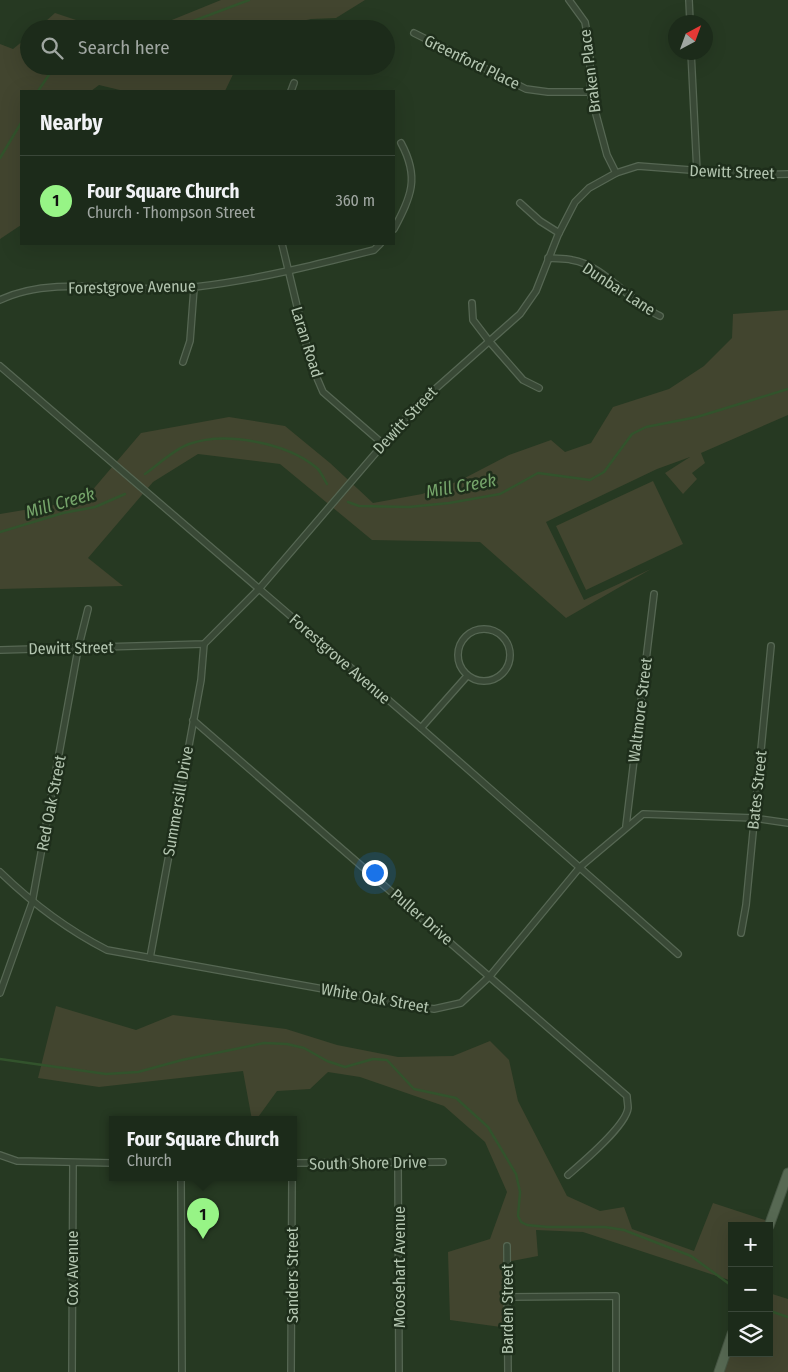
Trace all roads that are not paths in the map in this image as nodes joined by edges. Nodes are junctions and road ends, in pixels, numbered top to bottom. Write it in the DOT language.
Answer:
graph roads {
  1 [pos="569,0"];
  2 [pos="689,0"];
  3 [pos="690,15"];
  4 [pos="414,33"];
  5 [pos="691,60"];
  6 [pos="294,83"];
  7 [pos="290,90"];
  8 [pos="590,92"];
  9 [pos="401,143"];
  10 [pos="697,172"];
  11 [pos="616,173"];
  12 [pos="788,174"];
  13 [pos="520,203"];
  14 [pos="395,227"];
  15 [pos="559,233"];
  16 [pos="282,245"];
  17 [pos="379,245"];
  18 [pos="548,258"];
  19 [pos="287,272"];
  20 [pos="194,288"];
  21 [pos="0,300"];
  22 [pos="472,303"];
  23 [pos="660,316"];
  24 [pos="489,341"];
  25 [pos="183,362"];
  26 [pos="2,368"];
  27 [pos="0,375"];
  28 [pos="539,388"];
  29 [pos="383,444"];
  30 [pos="259,589"];
  31 [pos="654,594"];
  32 [pos="88,609"];
  33 [pos="204,644"];
  34 [pos="771,646"];
  35 [pos="78,649"];
  36 [pos="0,650"];
  37 [pos="467,676"];
  38 [pos="193,720"];
  39 [pos="421,728"];
  40 [pos="754,818"];
  41 [pos="788,823"];
  42 [pos="626,826"];
  43 [pos="580,867"];
  44 [pos="0,872"];
  45 [pos="32,903"];
  46 [pos="741,933"];
  47 [pos="678,954"];
  48 [pos="150,958"];
  49 [pos="490,976"];
  50 [pos="0,992"];
  51 [pos="0,1155"];
  52 [pos="398,1162"];
  53 [pos="443,1162"];
  54 [pos="73,1163"];
  55 [pos="109,1163"];
  56 [pos="297,1163"];
  57 [pos="788,1173"];
  58 [pos="568,1175"];
  59 [pos="181,1181"];
  60 [pos="292,1181"];
  61 [pos="770,1222"];
  62 [pos="507,1246"];
  63 [pos="508,1297"];
  64 [pos="728,1345"];
  65 [pos="72,1372"];
  66 [pos="182,1372"];
  67 [pos="291,1372"];
  68 [pos="399,1372"];
  69 [pos="508,1372"];
  70 [pos="616,1372"];
  71 [pos="718,1372"];
  1 -- 8 [label="street, Braken Place"];
  2 -- 3 [label="street"];
  4 -- 8 [label="street, Greenford Place"];
  5 -- 10 [label="street"];
  6 -- 7 [label="street"];
  8 -- 11 [label="street, Braken Place"];
  9 -- 14 [label="street"];
  10 -- 11 [label="street, Dewitt Street"];
  10 -- 12 [label="street, Dewitt Street"];
  11 -- 15 [label="street, Dewitt Street"];
  13 -- 15 [label="street"];
  15 -- 18 [label="street, Dewitt Street"];
  16 -- 19 [label="street, Laran Road"];
  17 -- 19 [label="street, Forestgrove Avenue"];
  18 -- 23 [label="street, Dunbar Lane"];
  18 -- 24 [label="street, Dewitt Street"];
  19 -- 20 [label="street, Forestgrove Avenue"];
  19 -- 29 [label="street, Laran Road"];
  20 -- 21 [label="street, Forestgrove Avenue"];
  20 -- 25 [label="street"];
  22 -- 24 [label="street"];
  24 -- 28 [label="street"];
  24 -- 29 [label="street, Dewitt Street"];
  26 -- 27 [label="street"];
  26 -- 30 [label="street, Forestgrove Avenue"];
  29 -- 30 [label="street, Dewitt Street"];
  30 -- 33 [label="street, Dewitt Street"];
  30 -- 39 [label="street, Forestgrove Avenue"];
  31 -- 42 [label="street, Waltmore Street"];
  32 -- 35 [label="street, Red Oak Street"];
  33 -- 35 [label="street, Dewitt Street"];
  33 -- 38 [label="street, Summersill Drive"];
  34 -- 40 [label="street, Bates Street"];
  35 -- 36 [label="street, Dewitt Street"];
  35 -- 45 [label="street, Red Oak Street"];
  37 -- 37 [label="street"];
  37 -- 39 [label="street"];
  38 -- 48 [label="street, Summersill Drive"];
  38 -- 49 [label="street, Puller Drive"];
  39 -- 43 [label="street, Forestgrove Avenue"];
  40 -- 41 [label="street, White Oak Street"];
  40 -- 42 [label="street, White Oak Street"];
  40 -- 46 [label="street, Bates Street"];
  42 -- 43 [label="street, White Oak Street"];
  43 -- 47 [label="street, Forestgrove Avenue"];
  43 -- 49 [label="street, White Oak Street"];
  44 -- 45 [label="street, White Oak Street"];
  45 -- 48 [label="street, White Oak Street"];
  45 -- 50 [label="street, Red Oak Street"];
  48 -- 49 [label="street, White Oak Street"];
  49 -- 58 [label="street, Puller Drive"];
  51 -- 54 [label="street"];
  52 -- 53 [label="street, South Shore Drive"];
  52 -- 56 [label="street, South Shore Drive"];
  52 -- 68 [label="street, Moosehart Avenue"];
  54 -- 55 [label="street"];
  54 -- 65 [label="street, Cox Avenue"];
  57 -- 61 [label="main road"];
  59 -- 66 [label="street"];
  60 -- 67 [label="street, Sanders Street"];
  62 -- 63 [label="street, Barden Street"];
  63 -- 69 [label="street, Barden Street"];
  63 -- 70 [label="street"];
  64 -- 71 [label="main road"];
}
